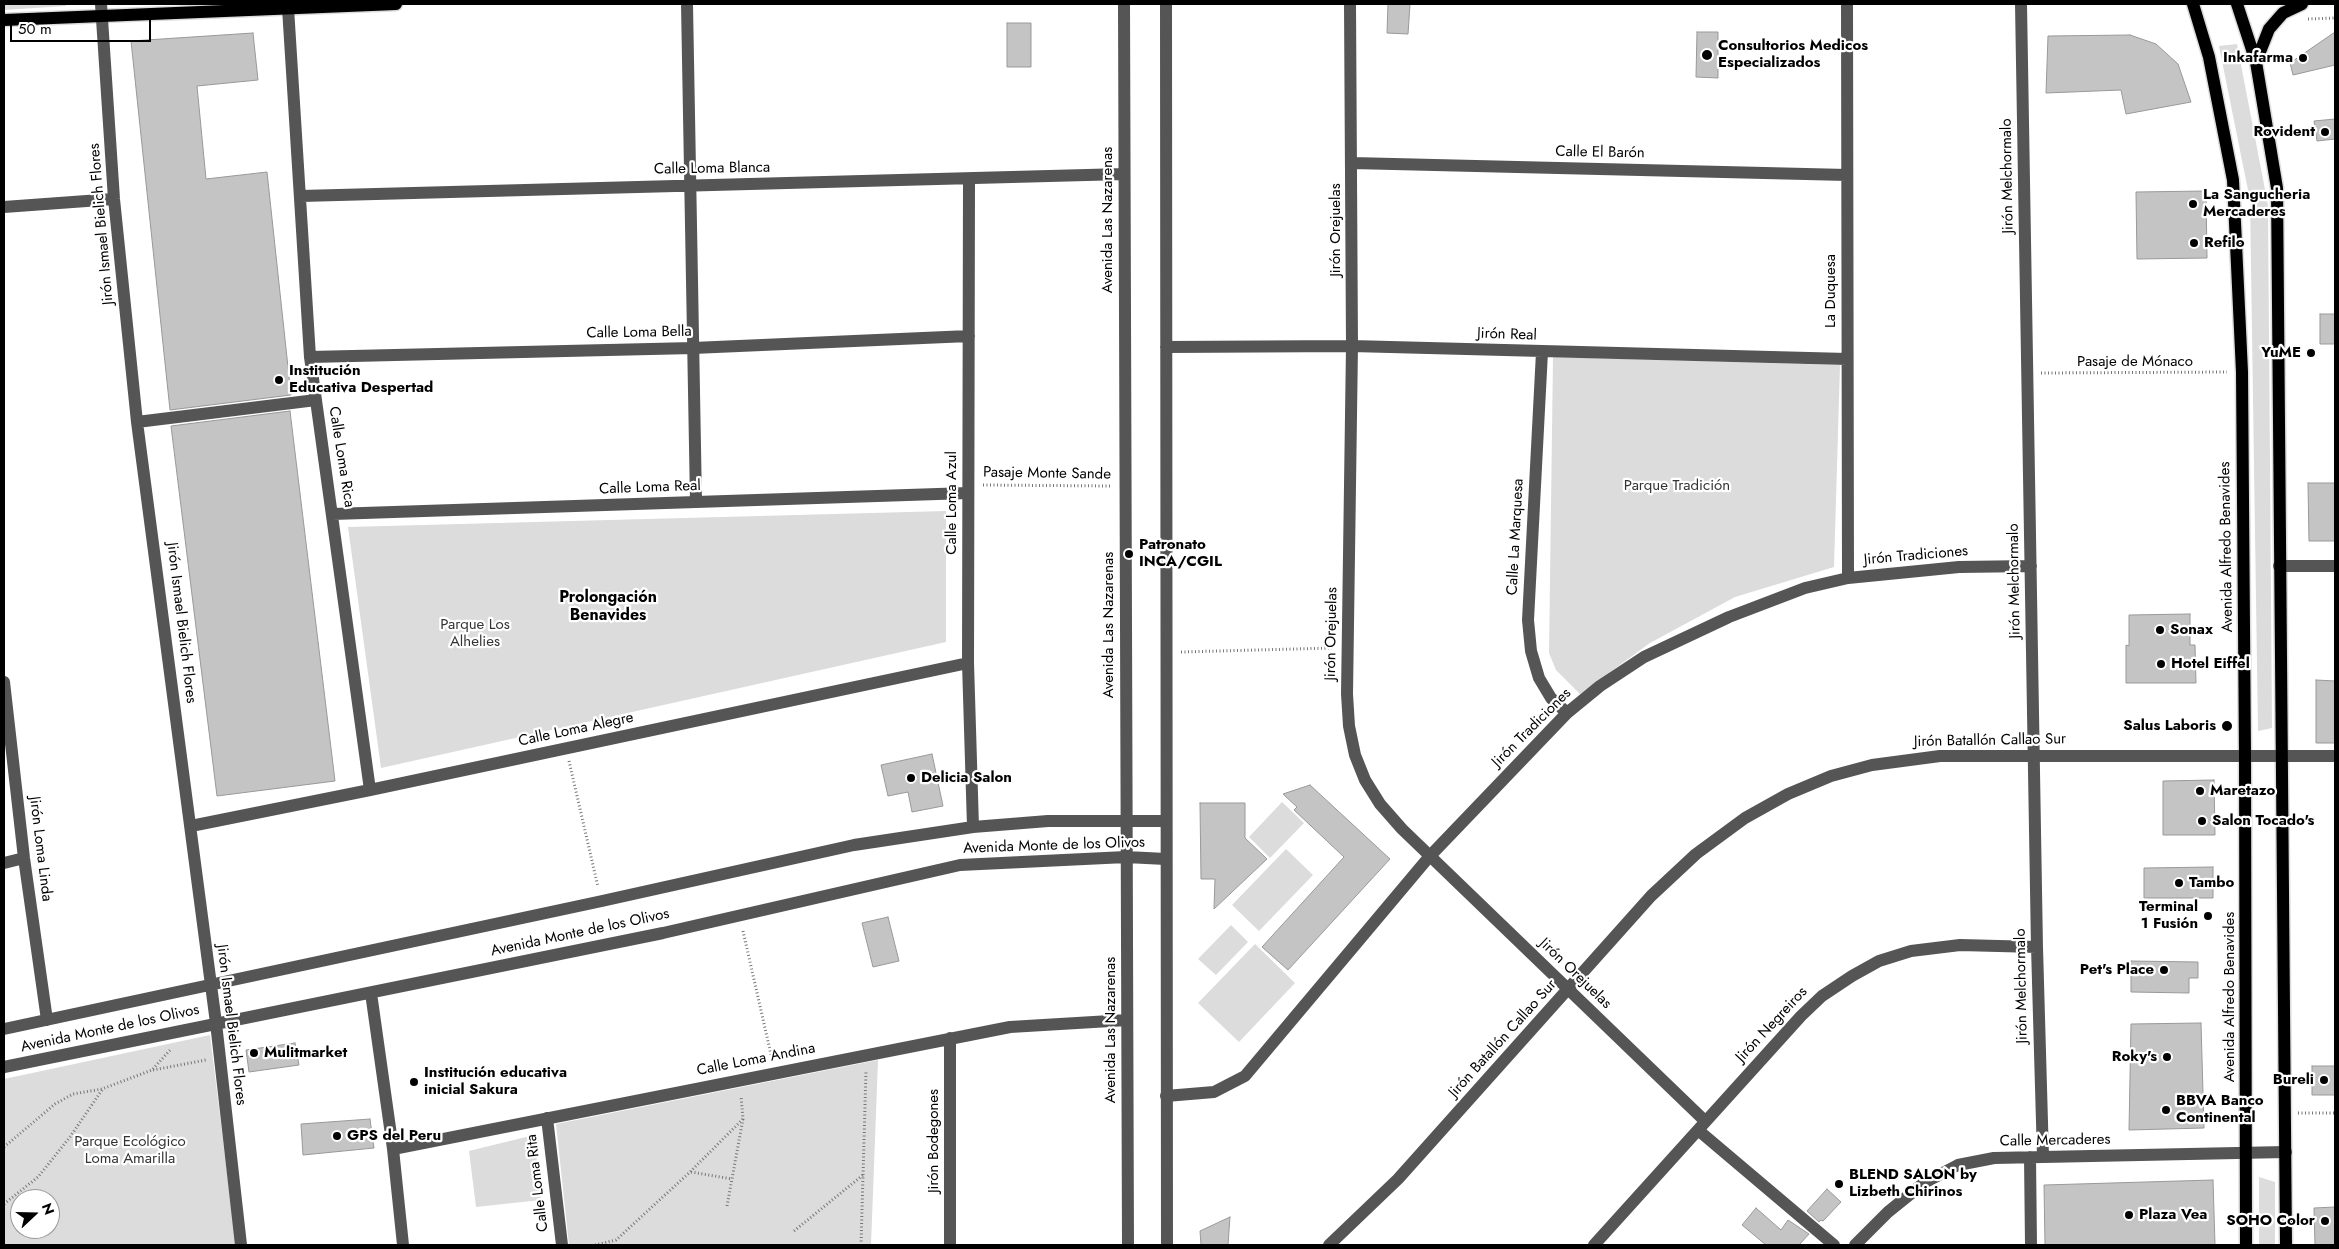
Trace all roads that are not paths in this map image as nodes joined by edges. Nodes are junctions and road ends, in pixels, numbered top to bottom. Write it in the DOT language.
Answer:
graph roads {
  1 [pos="396,4"];
  2 [pos="687,4"];
  3 [pos="1124,4"];
  4 [pos="1166,4"];
  5 [pos="1350,4"];
  6 [pos="1847,4"];
  7 [pos="2021,4"];
  8 [pos="2193,4"];
  9 [pos="2237,4"];
  10 [pos="2302,4"];
  11 [pos="288,8"];
  12 [pos="102,9"];
  13 [pos="4,20"];
  14 [pos="2256,62"];
  15 [pos="1352,163"];
  16 [pos="1124,174"];
  17 [pos="1847,175"];
  18 [pos="969,178"];
  19 [pos="689,186"];
  20 [pos="302,196"];
  21 [pos="114,198"];
  22 [pos="4,207"];
  23 [pos="969,336"];
  24 [pos="1352,346"];
  25 [pos="1166,347"];
  26 [pos="693,348"];
  27 [pos="1542,352"];
  28 [pos="310,357"];
  29 [pos="1847,359"];
  30 [pos="316,400"];
  31 [pos="137,422"];
  32 [pos="968,489"];
  33 [pos="696,502"];
  34 [pos="333,514"];
  35 [pos="2031,566"];
  36 [pos="2279,566"];
  37 [pos="2335,566"];
  38 [pos="1848,578"];
  39 [pos="968,663"];
  40 [pos="4,682"];
  41 [pos="5,708"];
  42 [pos="1567,712"];
  43 [pos="2245,756"];
  44 [pos="2282,756"];
  45 [pos="2335,756"];
  46 [pos="2034,757"];
  47 [pos="370,790"];
  48 [pos="1126,819"];
  49 [pos="1166,821"];
  50 [pos="190,826"];
  51 [pos="973,827"];
  52 [pos="1126,857"];
  53 [pos="1429,857"];
  54 [pos="24,858"];
  55 [pos="1166,859"];
  56 [pos="4,863"];
  57 [pos="2037,947"];
  58 [pos="210,985"];
  59 [pos="1568,990"];
  60 [pos="371,993"];
  61 [pos="47,1020"];
  62 [pos="1127,1020"];
  63 [pos="216,1023"];
  64 [pos="4,1029"];
  65 [pos="950,1038"];
  66 [pos="4,1067"];
  67 [pos="1166,1096"];
  68 [pos="547,1118"];
  69 [pos="1701,1126"];
  70 [pos="393,1150"];
  71 [pos="2286,1152"];
  72 [pos="2246,1153"];
  73 [pos="2037,1157"];
  74 [pos="242,1245"];
  75 [pos="403,1245"];
  76 [pos="562,1245"];
  77 [pos="950,1245"];
  78 [pos="1128,1245"];
  79 [pos="1167,1245"];
  80 [pos="1329,1245"];
  81 [pos="1594,1245"];
  82 [pos="1834,1245"];
  83 [pos="1855,1245"];
  84 [pos="2031,1245"];
  85 [pos="2246,1245"];
  86 [pos="2286,1245"];
  1 -- 11 [label="main road"];
  2 -- 19 [label="street"];
  3 -- 16 [label="street, Avenida Las Nazarenas"];
  4 -- 25 [label="street"];
  5 -- 15 [label="street, Jirón Orejuelas"];
  6 -- 17 [label="street, La Duquesa"];
  7 -- 35 [label="street, Jirón Melchormalo"];
  8 -- 43 [label="main road, Avenida Alfredo Benavides"];
  9 -- 14 [label="main road"];
  10 -- 14 [label="main road"];
  11 -- 12 [label="main road"];
  11 -- 20 [label="street, Calle Loma Rica"];
  12 -- 13 [label="main road"];
  12 -- 21 [label="street, Jirón Ismael Bielich Flores"];
  14 -- 36 [label="main road"];
  15 -- 17 [label="street, Calle El Barón"];
  15 -- 24 [label="street, Jirón Orejuelas"];
  16 -- 18 [label="street, Calle Loma Blanca"];
  16 -- 48 [label="street, Avenida Las Nazarenas"];
  17 -- 29 [label="street, La Duquesa"];
  18 -- 19 [label="street, Calle Loma Blanca"];
  18 -- 23 [label="street, Calle Loma Azul"];
  19 -- 20 [label="street, Calle Loma Blanca"];
  19 -- 26 [label="street"];
  20 -- 28 [label="street, Calle Loma Rica"];
  21 -- 22 [label="street"];
  21 -- 31 [label="street, Jirón Ismael Bielich Flores"];
  23 -- 26 [label="street, Calle Loma Bella"];
  23 -- 32 [label="street, Calle Loma Azul"];
  24 -- 25 [label="street, Jirón Real"];
  24 -- 27 [label="street, Jirón Real"];
  24 -- 53 [label="street, Jirón Orejuelas"];
  25 -- 49 [label="street"];
  26 -- 28 [label="street, Calle Loma Bella"];
  26 -- 33 [label="street"];
  27 -- 29 [label="street, Jirón Real"];
  27 -- 42 [label="street, Calle La Marquesa"];
  28 -- 30 [label="street, Calle Loma Rica"];
  29 -- 38 [label="street, La Duquesa"];
  30 -- 31 [label="street"];
  30 -- 34 [label="street, Calle Loma Rica"];
  31 -- 50 [label="street, Jirón Ismael Bielich Flores"];
  32 -- 33 [label="street, Calle Loma Real"];
  32 -- 39 [label="street, Calle Loma Azul"];
  33 -- 34 [label="street, Calle Loma Real"];
  34 -- 47 [label="street, Calle Loma Rica"];
  35 -- 38 [label="street, Jirón Tradiciones"];
  35 -- 46 [label="street, Jirón Melchormalo"];
  36 -- 37 [label="street"];
  36 -- 44 [label="main road"];
  38 -- 42 [label="street, Jirón Tradiciones"];
  39 -- 47 [label="street, Calle Loma Alegre"];
  39 -- 51 [label="street, Calle Loma Azul"];
  40 -- 41 [label="street, Jirón Loma Linda"];
  41 -- 54 [label="street, Jirón Loma Linda"];
  42 -- 53 [label="street, Jirón Tradiciones"];
  43 -- 44 [label="street, Jirón Batallón Callao Sur"];
  43 -- 46 [label="street, Jirón Batallón Callao Sur"];
  43 -- 72 [label="main road, Avenida Alfredo Benavides"];
  44 -- 45 [label="street, Jirón Batallón Callao Sur"];
  44 -- 71 [label="main road"];
  46 -- 57 [label="street, Jirón Melchormalo"];
  46 -- 59 [label="street, Jirón Batallón Callao Sur"];
  47 -- 50 [label="street, Calle Loma Alegre"];
  48 -- 49 [label="street, Avenida Monte de los Olivos"];
  48 -- 51 [label="street, Avenida Monte de los Olivos"];
  48 -- 52 [label="street, Avenida Las Nazarenas"];
  49 -- 55 [label="street"];
  50 -- 58 [label="street, Jirón Ismael Bielich Flores"];
  51 -- 58 [label="street, Avenida Monte de los Olivos"];
  52 -- 55 [label="street, Avenida Monte de los Olivos"];
  52 -- 60 [label="street, Avenida Monte de los Olivos"];
  52 -- 62 [label="street, Avenida Las Nazarenas"];
  53 -- 59 [label="street, Jirón Orejuelas"];
  53 -- 67 [label="street, Jirón Tradiciones"];
  54 -- 56 [label="street"];
  54 -- 61 [label="street, Jirón Loma Linda"];
  55 -- 67 [label="street"];
  57 -- 69 [label="street, Jirón Negreiros"];
  57 -- 73 [label="street, Jirón Melchormalo"];
  58 -- 61 [label="street, Avenida Monte de los Olivos"];
  58 -- 63 [label="street, Jirón Ismael Bielich Flores"];
  59 -- 69 [label="street, Jirón Orejuelas"];
  59 -- 80 [label="street, Jirón Batallón Callao Sur"];
  60 -- 63 [label="street, Avenida Monte de los Olivos"];
  60 -- 70 [label="street"];
  61 -- 64 [label="street, Avenida Monte de los Olivos"];
  62 -- 65 [label="street, Calle Loma Andina"];
  62 -- 78 [label="street, Avenida Las Nazarenas"];
  63 -- 66 [label="street, Avenida Monte de los Olivos"];
  63 -- 74 [label="street, Jirón Ismael Bielich Flores"];
  65 -- 68 [label="street, Calle Loma Andina"];
  65 -- 77 [label="street, Jirón Bodegones"];
  67 -- 79 [label="street"];
  68 -- 70 [label="street, Calle Loma Andina"];
  68 -- 76 [label="street, Calle Loma Rita"];
  69 -- 81 [label="street, Jirón Negreiros"];
  69 -- 82 [label="street, Jirón Orejuelas"];
  70 -- 75 [label="street"];
  71 -- 72 [label="street, Calle Mercaderes"];
  71 -- 86 [label="main road"];
  72 -- 73 [label="street, Calle Mercaderes"];
  72 -- 85 [label="main road, Avenida Alfredo Benavides"];
  73 -- 83 [label="street, Calle Mercaderes"];
  73 -- 84 [label="street, Jirón Melchormalo"];
}
